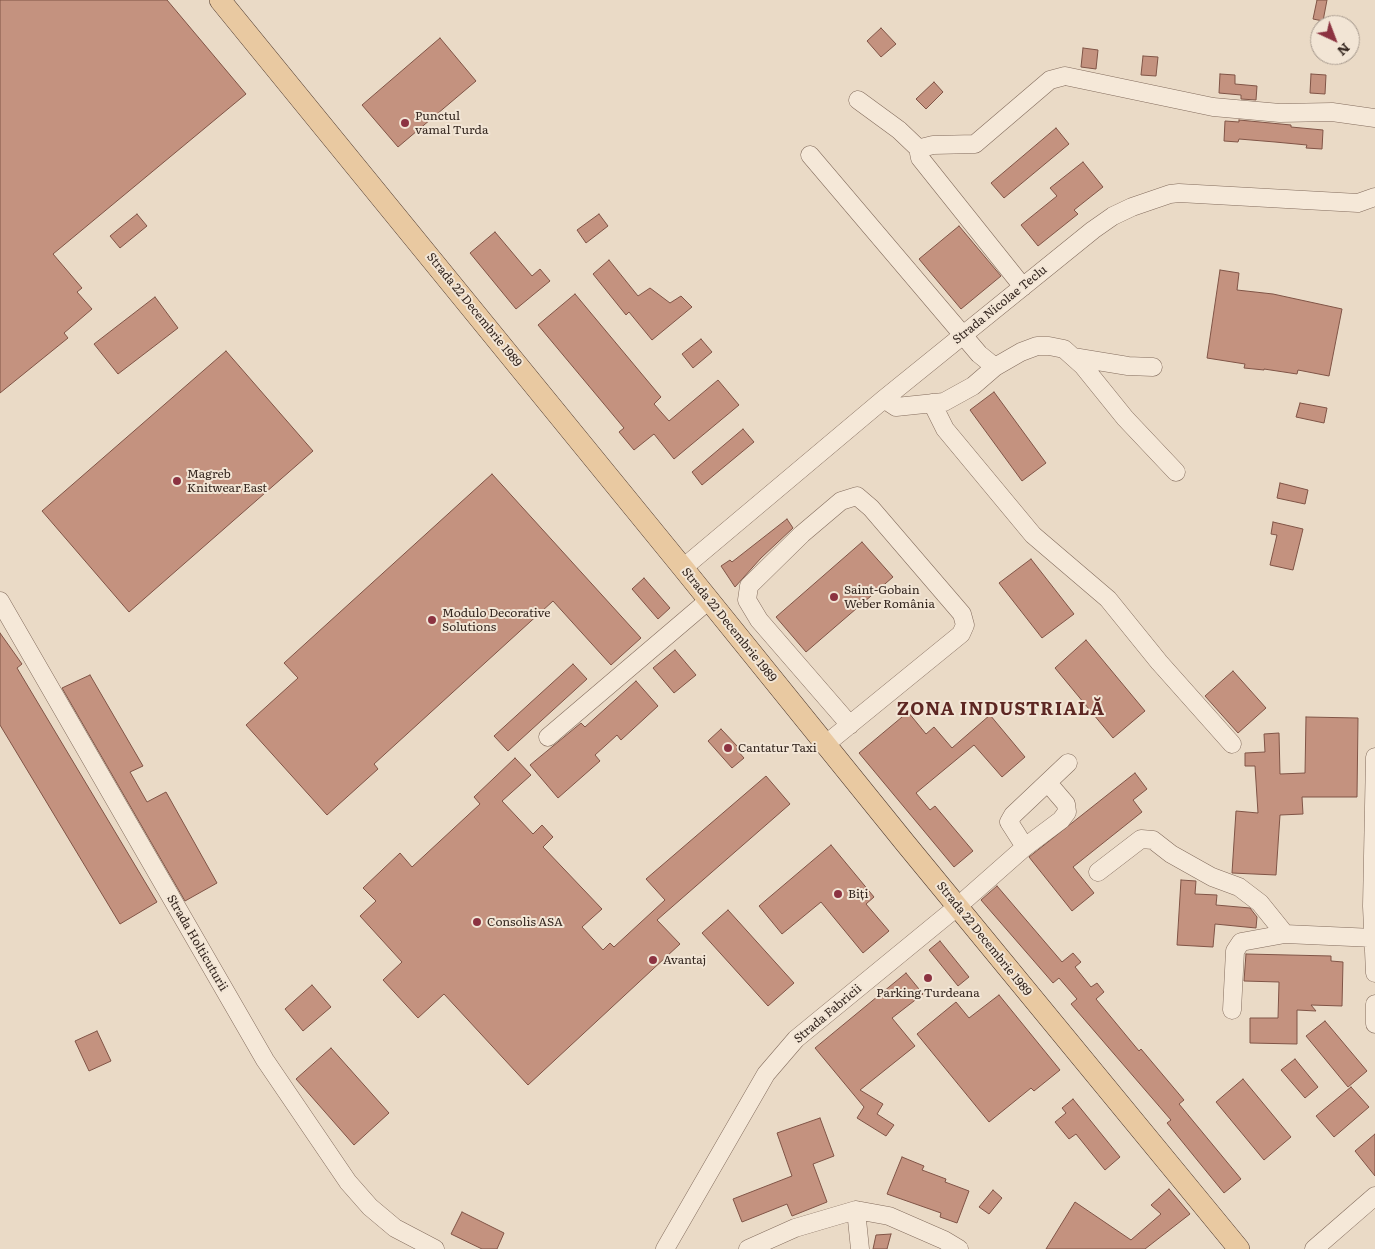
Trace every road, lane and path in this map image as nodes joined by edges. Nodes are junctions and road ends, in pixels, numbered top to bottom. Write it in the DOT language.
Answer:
graph roads {
  1 [pos="220,0"];
  2 [pos="858,100"];
  3 [pos="1375,118"];
  4 [pos="920,150"];
  5 [pos="810,155"];
  6 [pos="1375,197"];
  7 [pos="1023,286"];
  8 [pos="962,336"];
  9 [pos="1073,357"];
  10 [pos="1153,367"];
  11 [pos="995,368"];
  12 [pos="884,399"];
  13 [pos="932,403"];
  14 [pos="1176,472"];
  15 [pos="683,568"];
  16 [pos="709,600"];
  17 [pos="0,601"];
  18 [pos="850,725"];
  19 [pos="548,737"];
  20 [pos="826,744"];
  21 [pos="1232,744"];
  22 [pos="1375,757"];
  23 [pos="1068,763"];
  24 [pos="1048,783"];
  25 [pos="1025,847"];
  26 [pos="1098,872"];
  27 [pos="957,907"];
  28 [pos="1285,934"];
  29 [pos="1374,938"];
  30 [pos="1375,973"];
  31 [pos="1375,1004"];
  32 [pos="1232,1010"];
  33 [pos="1375,1024"];
  34 [pos="1375,1196"];
  35 [pos="856,1210"];
  36 [pos="435,1249"];
  37 [pos="665,1249"];
  38 [pos="748,1249"];
  39 [pos="860,1249"];
  40 [pos="959,1249"];
  41 [pos="1239,1249"];
  42 [pos="1314,1249"];
  1 -- 15 [label="main road, Strada 22 Decembrie 1989"];
  2 -- 4 [label="street"];
  3 -- 4 [label="street"];
  4 -- 7 [label="street"];
  5 -- 8 [label="street"];
  6 -- 7 [label="street, Strada Nicolae Teclu"];
  7 -- 8 [label="street, Strada Nicolae Teclu"];
  8 -- 11 [label="street"];
  8 -- 12 [label="street, Strada Nicolae Teclu"];
  9 -- 10 [label="street"];
  9 -- 11 [label="street"];
  9 -- 14 [label="street"];
  11 -- 13 [label="street"];
  12 -- 13 [label="street"];
  12 -- 15 [label="street, Strada Nicolae Teclu"];
  13 -- 21 [label="street"];
  15 -- 16 [label="main road, Strada 22 Decembrie 1989"];
  16 -- 19 [label="street"];
  16 -- 20 [label="main road, Strada 22 Decembrie 1989"];
  17 -- 36 [label="street, Strada Holticuturii"];
  18 -- 18 [label="street"];
  18 -- 20 [label="street"];
  20 -- 27 [label="main road, Strada 22 Decembrie 1989"];
  22 -- 29 [label="street"];
  23 -- 24 [label="street"];
  24 -- 25 [label="street"];
  24 -- 25 [label="street, Strada Fabricii"];
  25 -- 27 [label="street, Strada Fabricii"];
  26 -- 28 [label="street"];
  27 -- 37 [label="street, Strada Fabricii"];
  27 -- 41 [label="main road, Strada 22 Decembrie 1989"];
  28 -- 29 [label="street"];
  28 -- 32 [label="street"];
  29 -- 30 [label="street"];
  31 -- 33 [label="street"];
  34 -- 42 [label="street"];
  35 -- 38 [label="street"];
  35 -- 39 [label="street"];
  35 -- 40 [label="street"];
}
